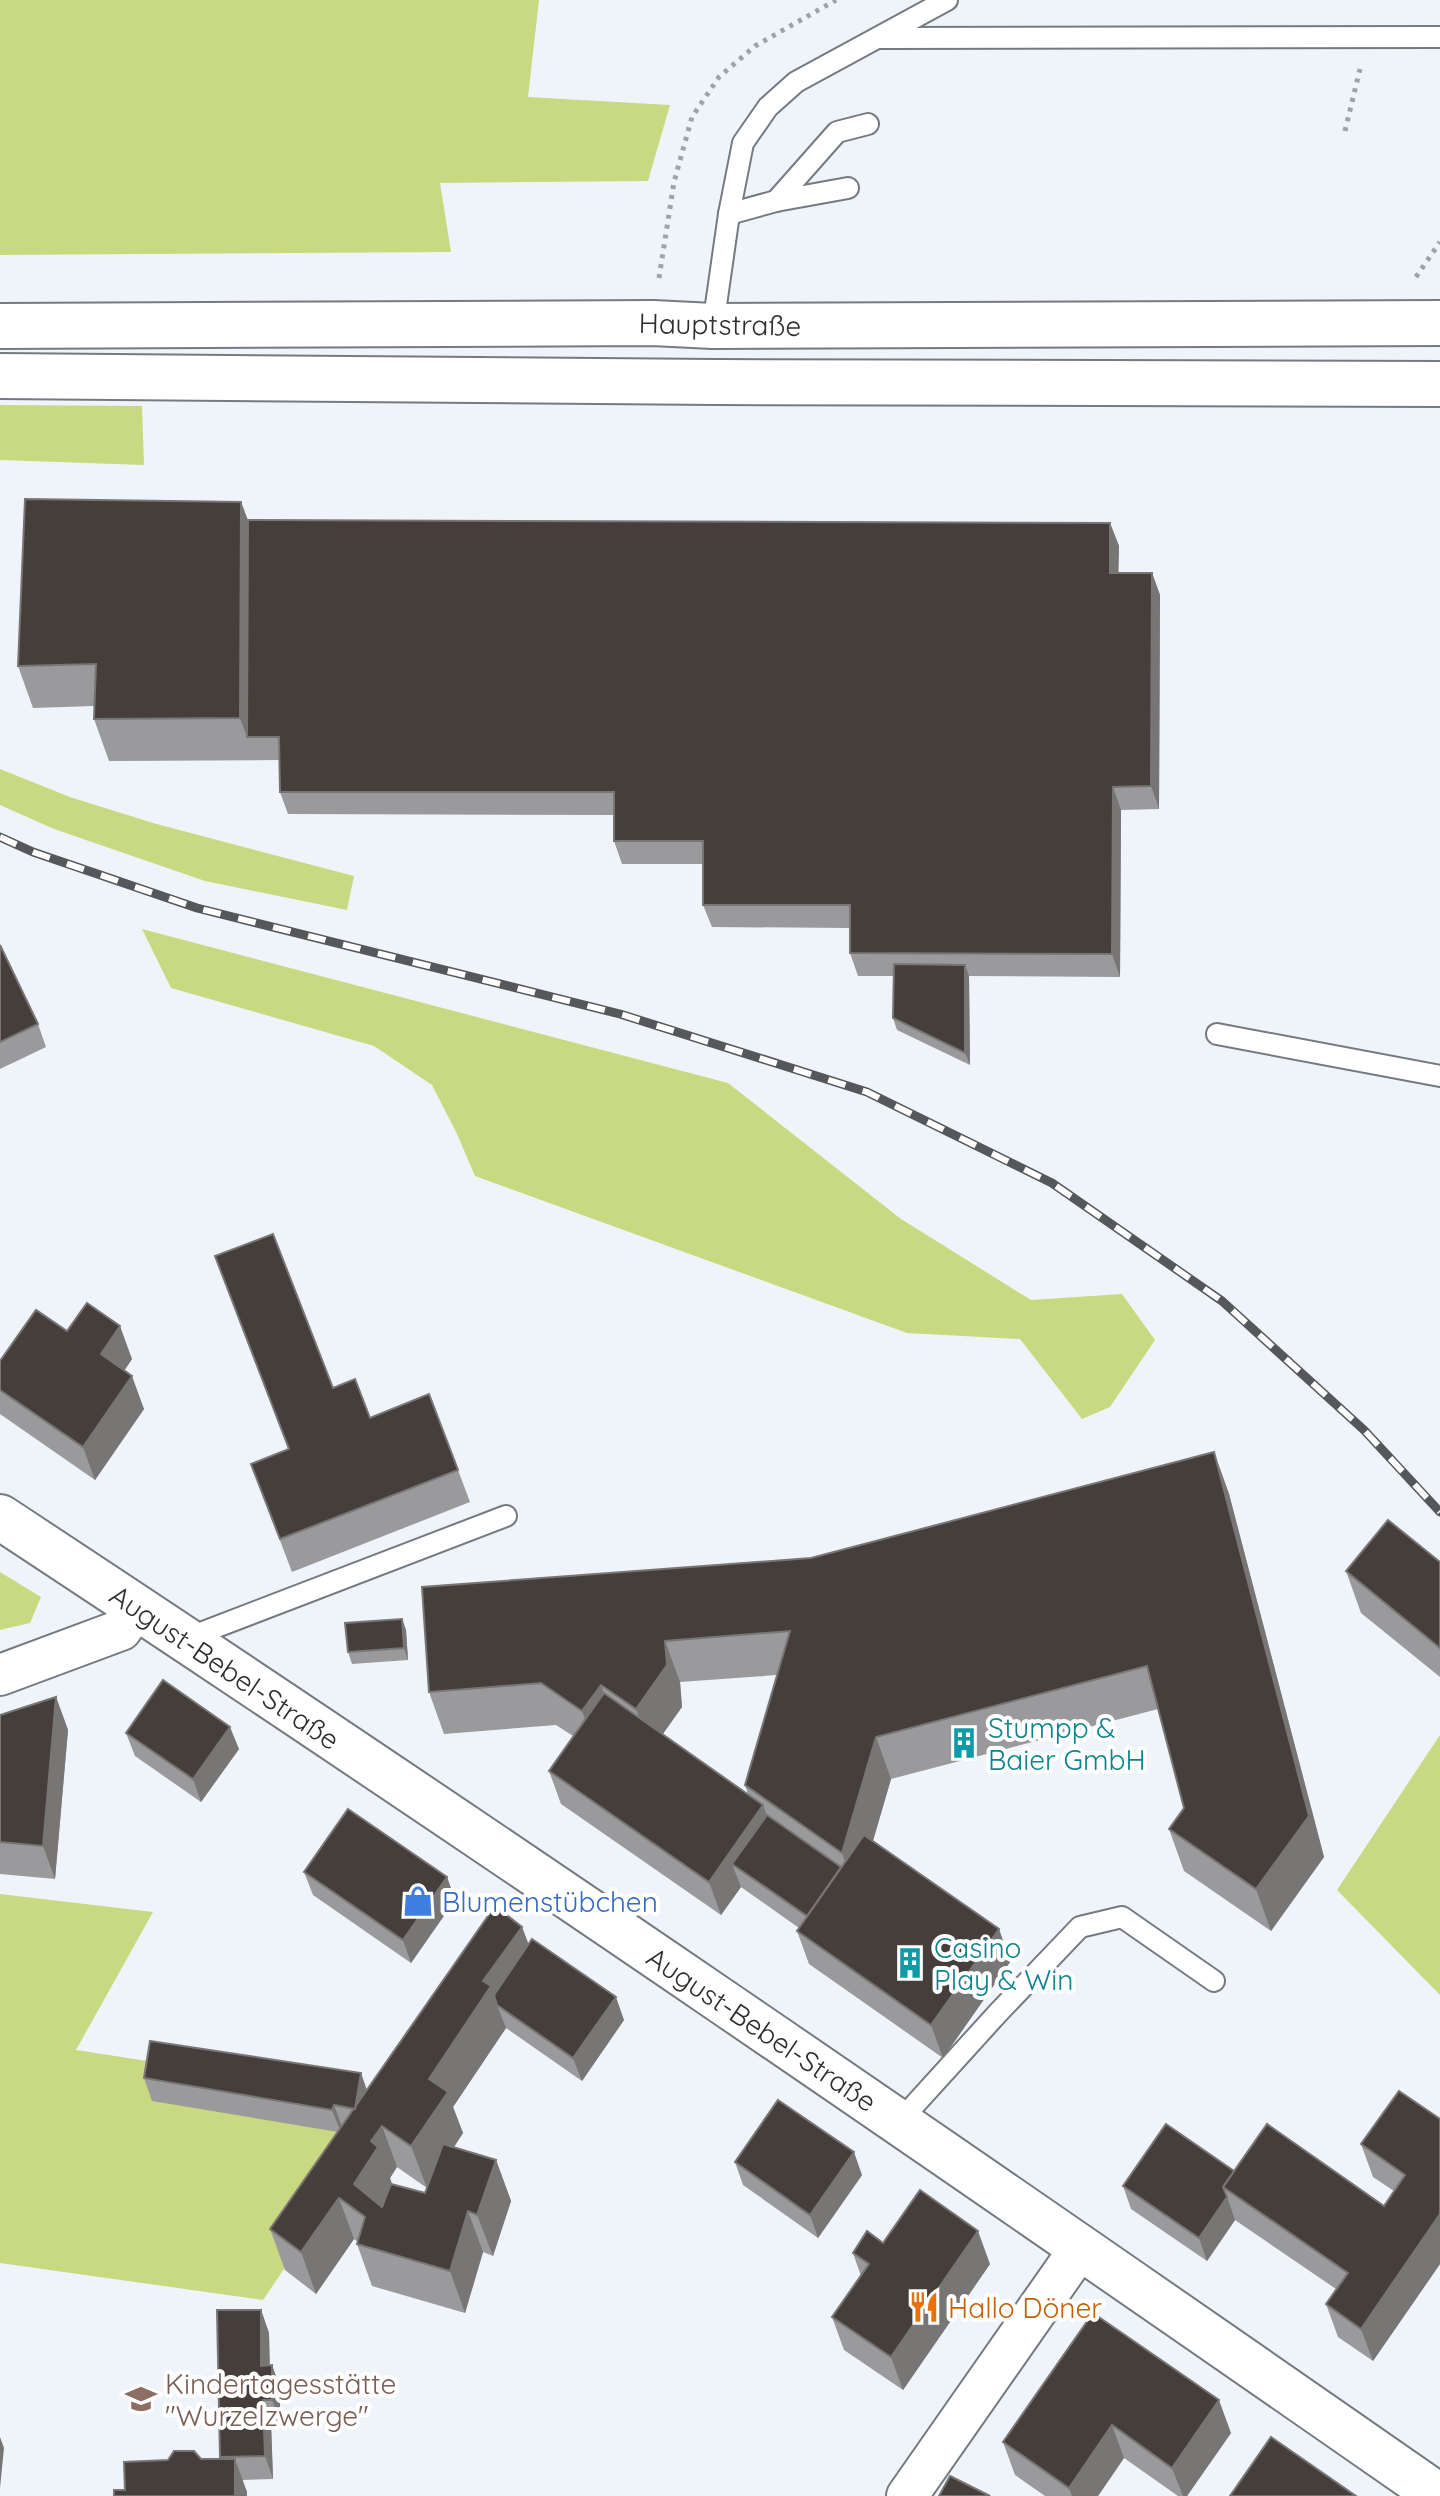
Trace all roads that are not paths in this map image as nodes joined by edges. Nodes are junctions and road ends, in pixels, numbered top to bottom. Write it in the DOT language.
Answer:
graph roads {
  1 [pos="947,0"];
  2 [pos="1440,37"];
  3 [pos="880,38"];
  4 [pos="868,124"];
  5 [pos="848,188"];
  6 [pos="776,201"];
  7 [pos="729,214"];
  8 [pos="1440,323"];
  9 [pos="0,326"];
  10 [pos="713,326"];
  11 [pos="0,376"];
  12 [pos="1440,384"];
  13 [pos="1217,1034"];
  14 [pos="1440,1076"];
  15 [pos="506,1516"];
  16 [pos="0,1517"];
  17 [pos="137,1607"];
  18 [pos="185,1639"];
  19 [pos="0,1675"];
  20 [pos="1214,1981"];
  21 [pos="899,2122"];
  22 [pos="1081,2247"];
  23 [pos="907,2496"];
  24 [pos="1439,2496"];
  1 -- 3 [label="lane"];
  2 -- 3 [label="lane"];
  3 -- 7 [label="lane"];
  4 -- 6 [label="lane"];
  5 -- 6 [label="lane"];
  6 -- 7 [label="lane"];
  7 -- 10 [label="lane"];
  8 -- 10 [label="main road, Hauptstraße"];
  9 -- 10 [label="main road, Hauptstraße"];
  11 -- 12 [label="main road, Hauptstraße"];
  13 -- 14 [label="lane"];
  15 -- 18 [label="lane"];
  16 -- 17 [label="main road, August-Bebel-Straße"];
  17 -- 18 [label="main road, August-Bebel-Straße"];
  17 -- 19 [label="street"];
  18 -- 21 [label="main road, August-Bebel-Straße"];
  20 -- 21 [label="lane"];
  21 -- 22 [label="main road, August-Bebel-Straße"];
  22 -- 23 [label="street"];
  22 -- 24 [label="main road, August-Bebel-Straße"];
}
